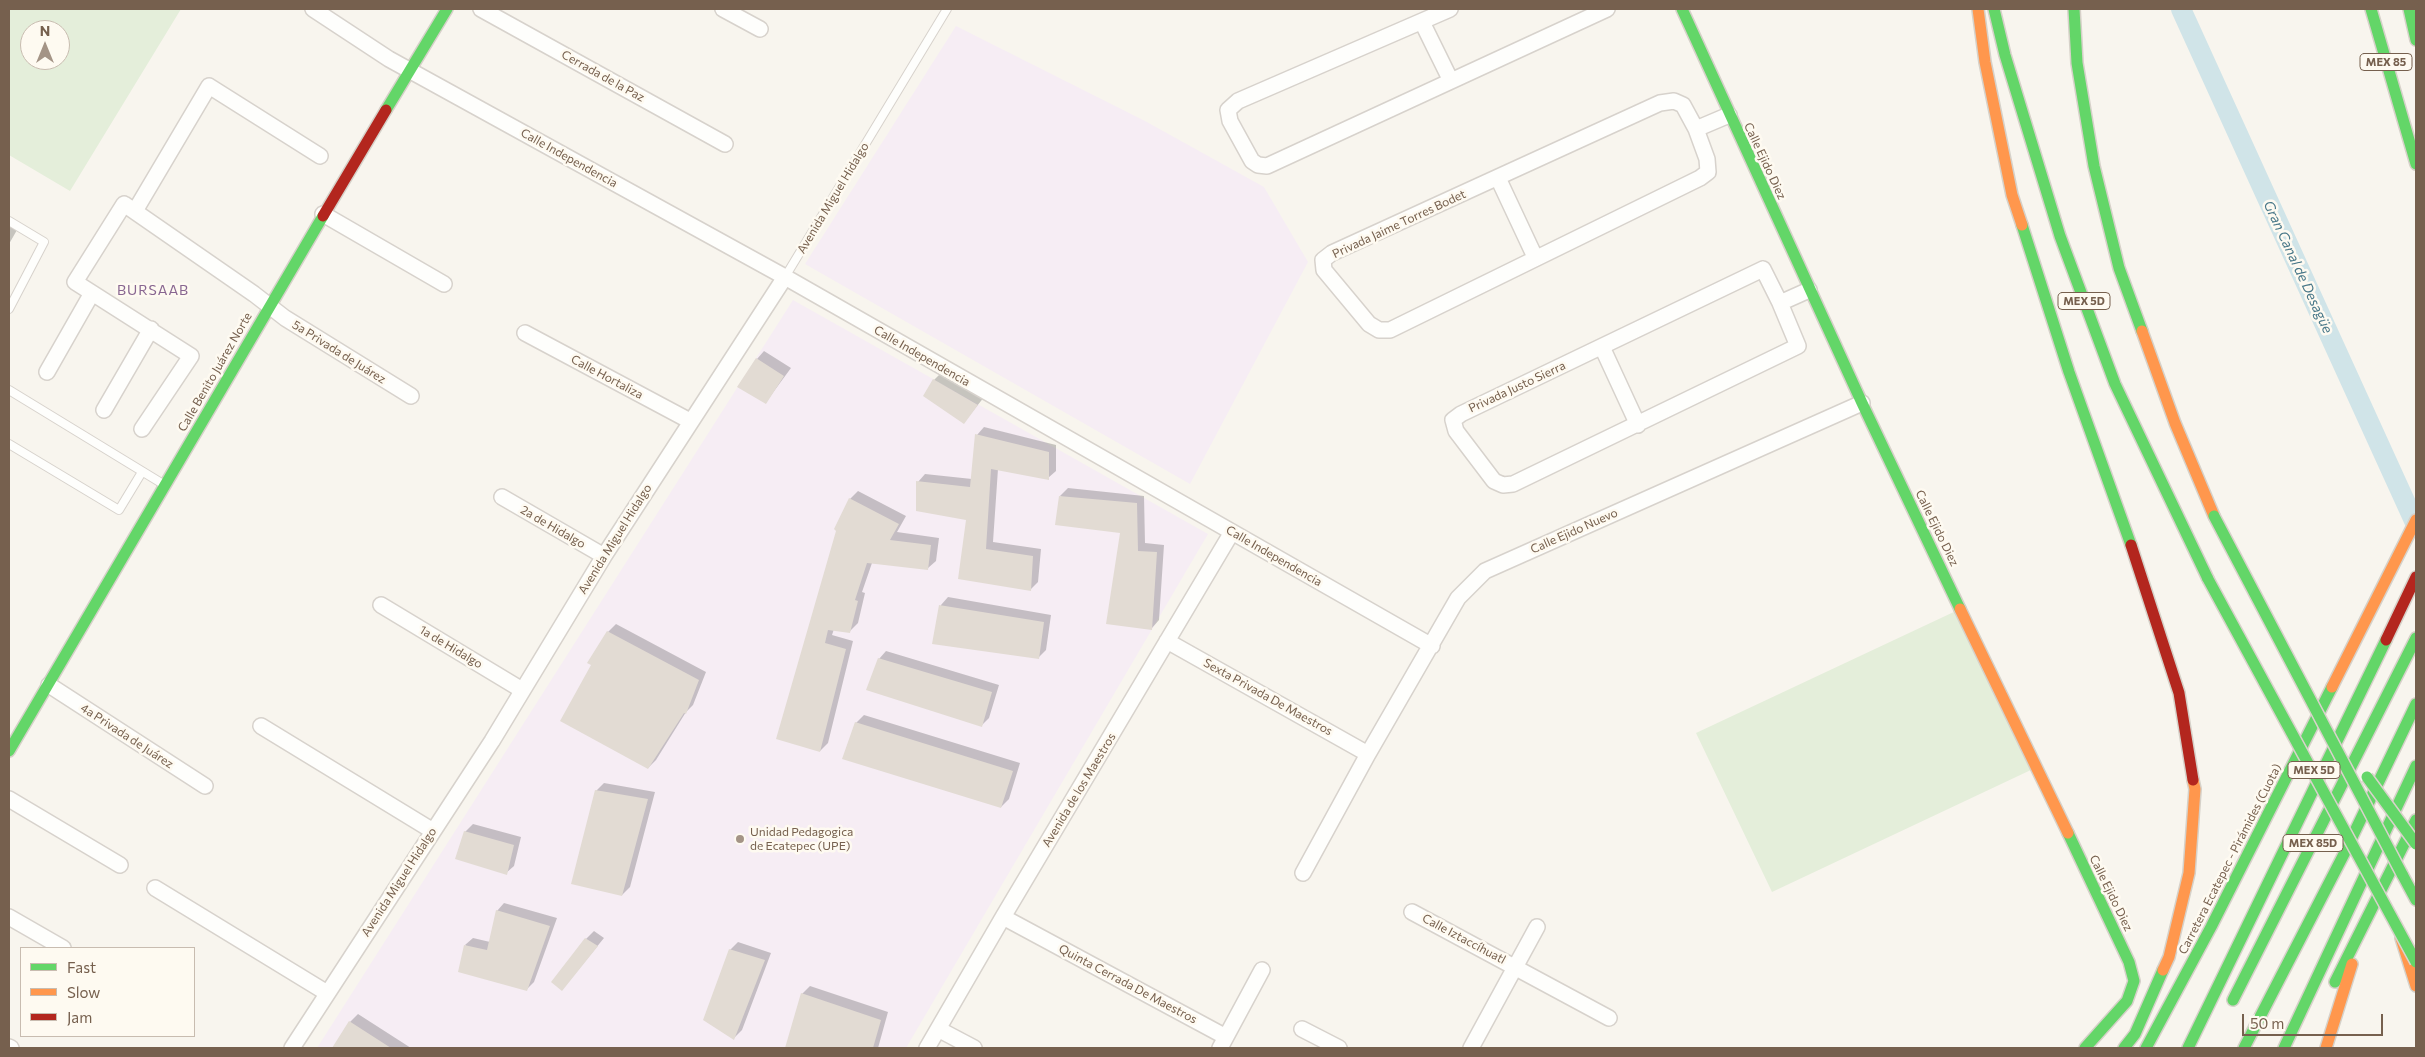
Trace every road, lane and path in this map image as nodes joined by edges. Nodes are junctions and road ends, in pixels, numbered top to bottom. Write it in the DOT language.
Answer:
graph roads {
  1 [pos="313,9"];
  2 [pos="447,9"];
  3 [pos="481,9"];
  4 [pos="723,9"];
  5 [pos="946,9"];
  6 [pos="1450,9"];
  7 [pos="1607,9"];
  8 [pos="1682,9"];
  9 [pos="1978,9"];
  10 [pos="1994,9"];
  11 [pos="2074,9"];
  12 [pos="2371,9"];
  13 [pos="2409,9"];
  14 [pos="1422,22"];
  15 [pos="760,29"];
  16 [pos="2416,40"];
  17 [pos="410,70"];
  18 [pos="1451,81"];
  19 [pos="1729,115"];
  20 [pos="1696,129"];
  21 [pos="725,144"];
  22 [pos="320,156"];
  23 [pos="2416,164"];
  24 [pos="1498,178"];
  25 [pos="135,212"];
  26 [pos="323,214"];
  27 [pos="9,221"];
  28 [pos="1535,258"];
  29 [pos="785,277"];
  30 [pos="444,284"];
  31 [pos="1809,290"];
  32 [pos="92,292"];
  33 [pos="1780,304"];
  34 [pos="269,305"];
  35 [pos="9,309"];
  36 [pos="151,330"];
  37 [pos="525,333"];
  38 [pos="1602,347"];
  39 [pos="46,372"];
  40 [pos="9,390"];
  41 [pos="411,396"];
  42 [pos="1862,403"];
  43 [pos="104,410"];
  44 [pos="690,422"];
  45 [pos="1638,425"];
  46 [pos="142,429"];
  47 [pos="9,444"];
  48 [pos="142,472"];
  49 [pos="166,486"];
  50 [pos="502,497"];
  51 [pos="2416,520"];
  52 [pos="1232,532"];
  53 [pos="604,556"];
  54 [pos="2416,577"];
  55 [pos="381,604"];
  56 [pos="2416,638"];
  57 [pos="1167,641"];
  58 [pos="1432,646"];
  59 [pos="49,685"];
  60 [pos="522,690"];
  61 [pos="2312,703"];
  62 [pos="2416,704"];
  63 [pos="261,726"];
  64 [pos="9,751"];
  65 [pos="1368,754"];
  66 [pos="2416,766"];
  67 [pos="205,786"];
  68 [pos="9,799"];
  69 [pos="2416,820"];
  70 [pos="433,831"];
  71 [pos="2416,844"];
  72 [pos="120,865"];
  73 [pos="1303,873"];
  74 [pos="155,888"];
  75 [pos="2416,900"];
  76 [pos="1412,912"];
  77 [pos="9,917"];
  78 [pos="1003,917"];
  79 [pos="1537,926"];
  80 [pos="2363,927"];
  81 [pos="2398,930"];
  82 [pos="61,947"];
  83 [pos="2416,962"];
  84 [pos="1516,967"];
  85 [pos="1262,970"];
  86 [pos="2416,986"];
  87 [pos="326,993"];
  88 [pos="2328,995"];
  89 [pos="2227,1012"];
  90 [pos="1609,1018"];
  91 [pos="1302,1028"];
  92 [pos="938,1030"];
  93 [pos="1223,1042"];
  94 [pos="292,1048"];
  95 [pos="927,1048"];
  96 [pos="974,1048"];
  97 [pos="1339,1048"];
  98 [pos="1471,1048"];
  99 [pos="2085,1048"];
  100 [pos="2124,1048"];
  101 [pos="2146,1048"];
  102 [pos="2188,1048"];
  103 [pos="2244,1048"];
  104 [pos="2284,1048"];
  105 [pos="2326,1048"];
  1 -- 17 [label="street, Calle Independencia"];
  2 -- 17 [label="main road, Calle Benito Juárez Norte"];
  3 -- 21 [label="street, Cerrada de la Paz"];
  4 -- 15 [label="street"];
  5 -- 29 [label="lane, Avenida Miguel Hidalgo"];
  6 -- 14 [label="street"];
  7 -- 18 [label="street"];
  8 -- 19 [label="main road, Calle Ejido Diez"];
  9 -- 100 [label="main road"];
  10 -- 81 [label="main road, MEX 5D, bridge"];
  11 -- 61 [label="main road, MEX 5D, bridge"];
  12 -- 23 [label="main road, MEX 85"];
  13 -- 16 [label="main road, MEX 85"];
  14 -- 18 [label="street"];
  14 -- 18 [label="street"];
  17 -- 26 [label="main road, Calle Benito Juárez Norte"];
  17 -- 29 [label="street, Calle Independencia"];
  19 -- 20 [label="street"];
  19 -- 31 [label="main road, Calle Ejido Diez"];
  20 -- 24 [label="street, Privada Jaime Torres Bodet"];
  20 -- 28 [label="street, Privada Jaime Torres Bodet"];
  22 -- 25 [label="street"];
  24 -- 28 [label="street"];
  24 -- 28 [label="street, Privada Jaime Torres Bodet"];
  25 -- 32 [label="street"];
  25 -- 34 [label="street, 5a Privada de Juárez"];
  26 -- 30 [label="street"];
  26 -- 34 [label="main road, Calle Benito Juárez Norte"];
  27 -- 35 [label="lane"];
  29 -- 44 [label="street, Avenida Miguel Hidalgo"];
  29 -- 52 [label="street, Calle Independencia"];
  31 -- 33 [label="street"];
  31 -- 42 [label="main road, Calle Ejido Diez"];
  32 -- 36 [label="street"];
  32 -- 39 [label="street"];
  33 -- 38 [label="street, Privada Justo Sierra"];
  33 -- 45 [label="street, Privada Justo Sierra"];
  34 -- 41 [label="street, 5a Privada de Juárez"];
  34 -- 49 [label="main road, Calle Benito Juárez Norte"];
  36 -- 43 [label="street"];
  36 -- 46 [label="street"];
  37 -- 44 [label="street, Calle Hortaliza"];
  38 -- 45 [label="street"];
  38 -- 45 [label="street, Privada Justo Sierra"];
  40 -- 48 [label="lane"];
  42 -- 58 [label="street, Calle Ejido Nuevo"];
  42 -- 99 [label="main road, Calle Ejido Diez"];
  44 -- 53 [label="street, Avenida Miguel Hidalgo"];
  47 -- 48 [label="lane"];
  48 -- 49 [label="lane"];
  49 -- 59 [label="main road, Calle Benito Juárez Norte"];
  50 -- 53 [label="street, 2a de Hidalgo"];
  51 -- 101 [label="main road, Carretera Ecatepec - Pirámides (Cuota)"];
  52 -- 57 [label="street, Avenida de los Maestros"];
  52 -- 58 [label="street, Calle Independencia"];
  53 -- 60 [label="street, Avenida Miguel Hidalgo"];
  54 -- 102 [label="main road"];
  55 -- 60 [label="street, 1a de Hidalgo"];
  56 -- 89 [label="main road, MEX 85D"];
  57 -- 65 [label="street, Sexta Privada De Maestros"];
  57 -- 78 [label="street, Avenida de los Maestros"];
  58 -- 65 [label="street, Calle Ejido Nuevo"];
  59 -- 64 [label="main road, Calle Benito Juárez Norte"];
  59 -- 67 [label="street, 4a Privada de Juárez"];
  60 -- 70 [label="street, Avenida Miguel Hidalgo"];
  61 -- 71 [label="main road, bridge"];
  61 -- 75 [label="main road, MEX 5D, bridge"];
  62 -- 103 [label="main road, MEX 85D"];
  63 -- 70 [label="street"];
  65 -- 73 [label="street, Calle Ejido Nuevo"];
  66 -- 104 [label="main road"];
  68 -- 72 [label="street"];
  69 -- 80 [label="main road"];
  70 -- 87 [label="street, Avenida Miguel Hidalgo"];
  74 -- 87 [label="street"];
  76 -- 84 [label="street, Calle Iztaccíhuatl"];
  77 -- 82 [label="street"];
  78 -- 92 [label="street, Avenida de los Maestros"];
  78 -- 93 [label="street, Quinta Cerrada De Maestros"];
  79 -- 84 [label="street"];
  80 -- 88 [label="main road"];
  80 -- 105 [label="main road"];
  81 -- 83 [label="main road, MEX 5D, bridge"];
  81 -- 86 [label="main road, bridge"];
  84 -- 90 [label="street, Calle Iztaccíhuatl"];
  84 -- 98 [label="street"];
  85 -- 93 [label="street"];
  87 -- 94 [label="street, Avenida Miguel Hidalgo"];
  91 -- 97 [label="street"];
  92 -- 95 [label="street, Avenida de los Maestros"];
  92 -- 96 [label="street"];
}
